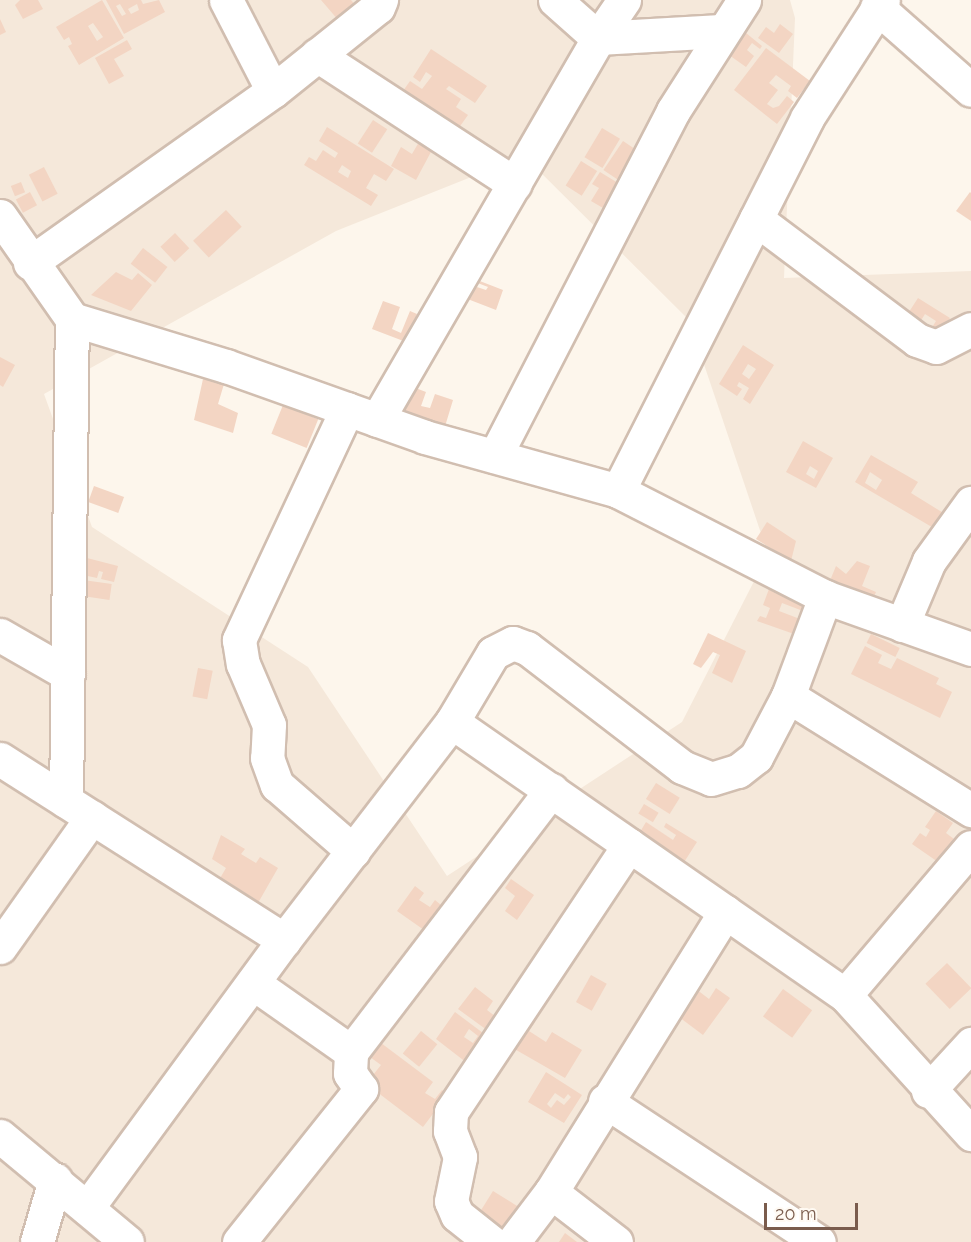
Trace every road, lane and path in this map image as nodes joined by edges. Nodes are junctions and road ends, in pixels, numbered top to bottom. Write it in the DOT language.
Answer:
graph roads {
  1 [pos="225,0"];
  2 [pos="381,0"];
  3 [pos="555,0"];
  4 [pos="624,0"];
  5 [pos="744,0"];
  6 [pos="880,4"];
  7 [pos="721,31"];
  8 [pos="598,38"];
  9 [pos="317,55"];
  10 [pos="971,90"];
  11 [pos="273,92"];
  12 [pos="515,184"];
  13 [pos="0,216"];
  14 [pos="756,219"];
  15 [pos="30,263"];
  16 [pos="72,319"];
  17 [pos="971,329"];
  18 [pos="362,414"];
  19 [pos="495,456"];
  20 [pos="618,491"];
  21 [pos="971,503"];
  22 [pos="825,597"];
  23 [pos="902,625"];
  24 [pos="0,635"];
  25 [pos="971,650"];
  26 [pos="68,674"];
  27 [pos="788,696"];
  28 [pos="452,722"];
  29 [pos="0,759"];
  30 [pos="551,790"];
  31 [pos="79,809"];
  32 [pos="971,810"];
  33 [pos="629,845"];
  34 [pos="971,847"];
  35 [pos="353,851"];
  36 [pos="725,912"];
  37 [pos="284,940"];
  38 [pos="0,947"];
  39 [pos="253,983"];
  40 [pos="844,995"];
  41 [pos="971,1044"];
  42 [pos="351,1052"];
  43 [pos="928,1091"];
  44 [pos="605,1101"];
  45 [pos="971,1134"];
  46 [pos="0,1136"];
  47 [pos="55,1180"];
  48 [pos="551,1192"];
  49 [pos="87,1208"];
  50 [pos="37,1242"];
  51 [pos="127,1242"];
  52 [pos="239,1242"];
  53 [pos="491,1242"];
  54 [pos="513,1242"];
  55 [pos="616,1242"];
  56 [pos="819,1242"];
  1 -- 11 [label="street"];
  2 -- 9 [label="street"];
  3 -- 8 [label="street"];
  4 -- 8 [label="street"];
  5 -- 7 [label="street"];
  6 -- 10 [label="street"];
  6 -- 14 [label="street"];
  7 -- 8 [label="street"];
  7 -- 19 [label="street"];
  8 -- 12 [label="street"];
  9 -- 11 [label="street"];
  9 -- 12 [label="street"];
  11 -- 15 [label="street"];
  12 -- 18 [label="street"];
  13 -- 15 [label="street"];
  14 -- 17 [label="street"];
  14 -- 20 [label="street"];
  15 -- 16 [label="street"];
  16 -- 18 [label="street"];
  16 -- 26 [label="street"];
  18 -- 19 [label="street"];
  18 -- 35 [label="street"];
  19 -- 20 [label="street"];
  20 -- 22 [label="street"];
  21 -- 23 [label="street"];
  22 -- 23 [label="street"];
  22 -- 27 [label="street"];
  23 -- 25 [label="street"];
  24 -- 26 [label="street"];
  26 -- 31 [label="street"];
  27 -- 28 [label="street"];
  27 -- 32 [label="street"];
  28 -- 30 [label="street"];
  28 -- 35 [label="street"];
  29 -- 31 [label="street"];
  30 -- 33 [label="street"];
  30 -- 42 [label="street"];
  31 -- 37 [label="street"];
  31 -- 38 [label="street"];
  33 -- 36 [label="street"];
  33 -- 53 [label="street"];
  34 -- 40 [label="street"];
  35 -- 37 [label="street"];
  36 -- 40 [label="street"];
  36 -- 44 [label="street"];
  37 -- 39 [label="street"];
  39 -- 42 [label="street"];
  39 -- 49 [label="street"];
  40 -- 43 [label="street"];
  41 -- 43 [label="street"];
  42 -- 52 [label="street"];
  43 -- 45 [label="street"];
  44 -- 48 [label="street"];
  44 -- 56 [label="street"];
  46 -- 47 [label="street"];
  47 -- 49 [label="street"];
  47 -- 50 [label="street"];
  48 -- 54 [label="street"];
  48 -- 55 [label="street"];
  49 -- 51 [label="street"];
}
